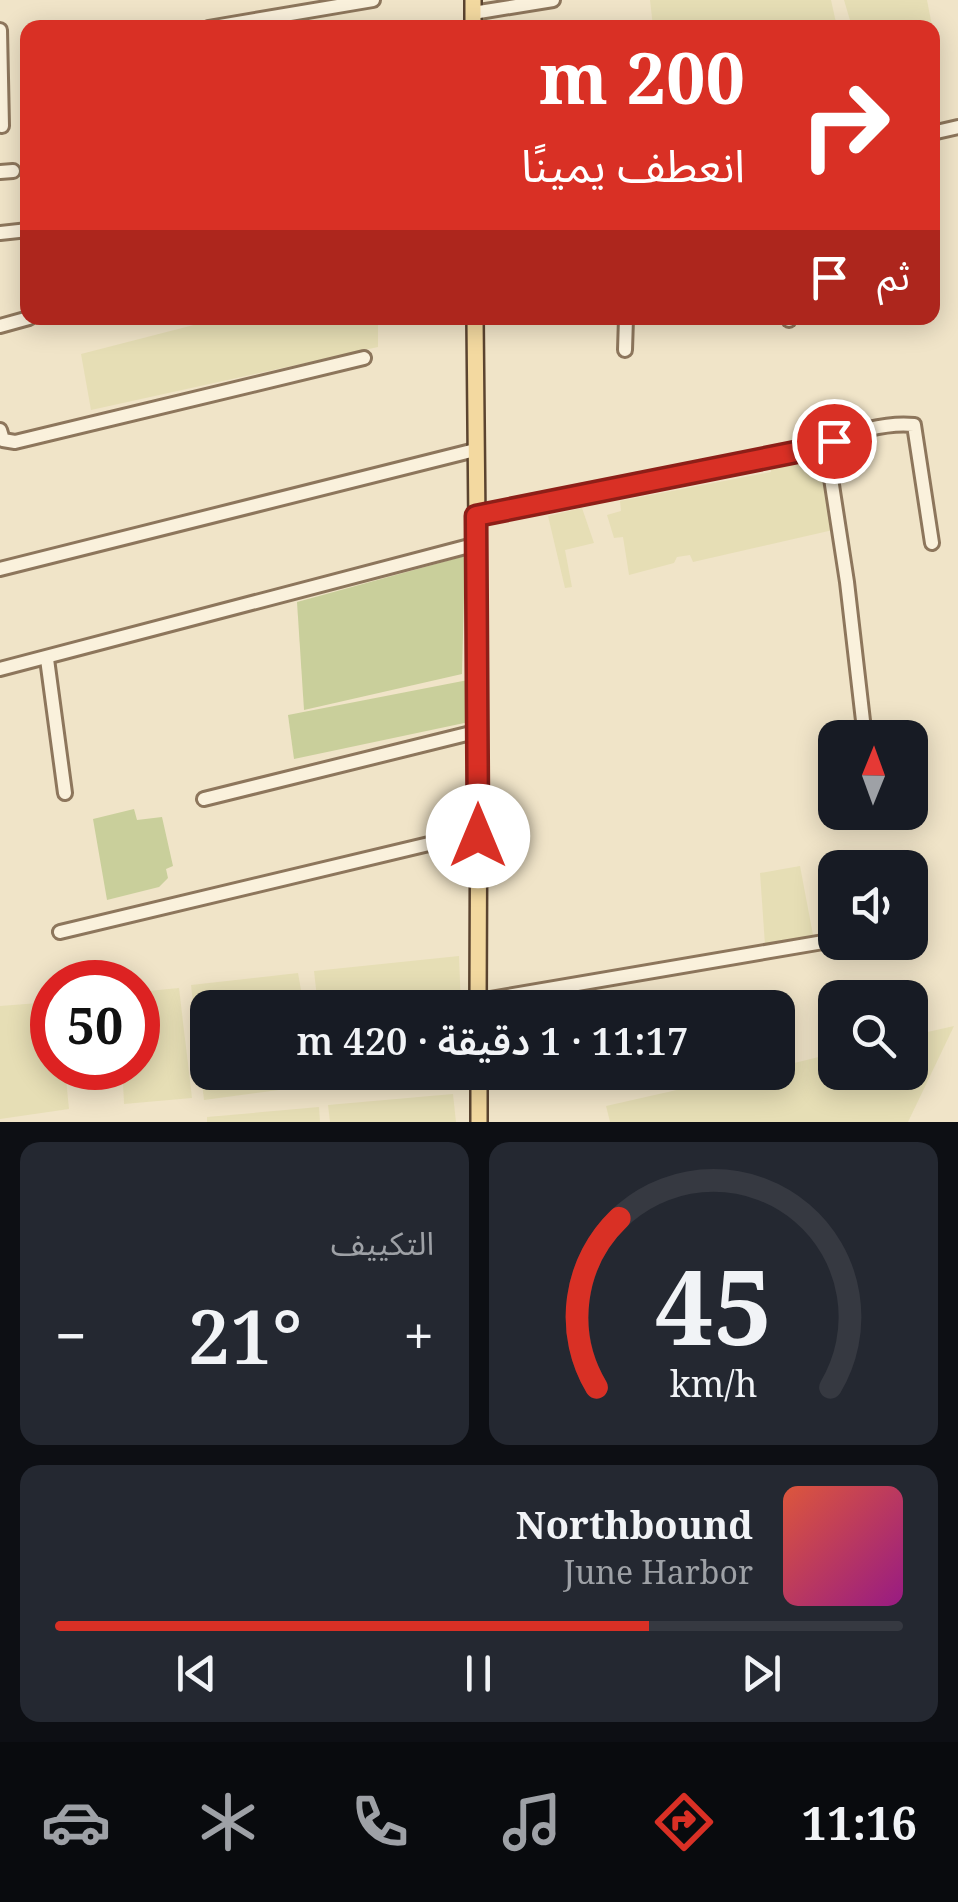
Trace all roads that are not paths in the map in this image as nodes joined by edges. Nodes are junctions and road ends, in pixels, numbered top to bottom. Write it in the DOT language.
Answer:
graph roads {
  1 [pos="373,0"];
  2 [pos="552,0"];
  3 [pos="473,14"];
  4 [pos="255,20"];
  5 [pos="0,30"];
  6 [pos="1,96"];
  7 [pos="2,126"];
  8 [pos="474,325"];
  9 [pos="626,325"];
  10 [pos="626,350"];
  11 [pos="364,358"];
  12 [pos="0,430"];
  13 [pos="826,446"];
  14 [pos="475,450"];
  15 [pos="476,516"];
  16 [pos="932,543"];
  17 [pos="477,544"];
  18 [pos="0,569"];
  19 [pos="47,659"];
  20 [pos="0,669"];
  21 [pos="863,720"];
  22 [pos="479,731"];
  23 [pos="65,792"];
  24 [pos="204,799"];
  25 [pos="478,836"];
  26 [pos="60,932"];
  27 [pos="818,943"];
  28 [pos="478,990"];
  29 [pos="556,990"];
  30 [pos="478,1090"];
  31 [pos="479,1122"];
  1 -- 4 [label="street"];
  2 -- 3 [label="street"];
  5 -- 6 [label="street"];
  6 -- 7 [label="street"];
  8 -- 14 [label="main road"];
  9 -- 10 [label="street"];
  11 -- 12 [label="street"];
  13 -- 15 [label="street"];
  13 -- 16 [label="street"];
  13 -- 21 [label="street"];
  14 -- 15 [label="main road"];
  14 -- 18 [label="street"];
  15 -- 17 [label="main road"];
  17 -- 19 [label="street"];
  17 -- 22 [label="main road"];
  19 -- 20 [label="street"];
  19 -- 23 [label="street"];
  22 -- 24 [label="street"];
  22 -- 25 [label="main road"];
  25 -- 26 [label="street"];
  25 -- 28 [label="main road"];
  27 -- 29 [label="street"];
  30 -- 31 [label="main road"];
}
